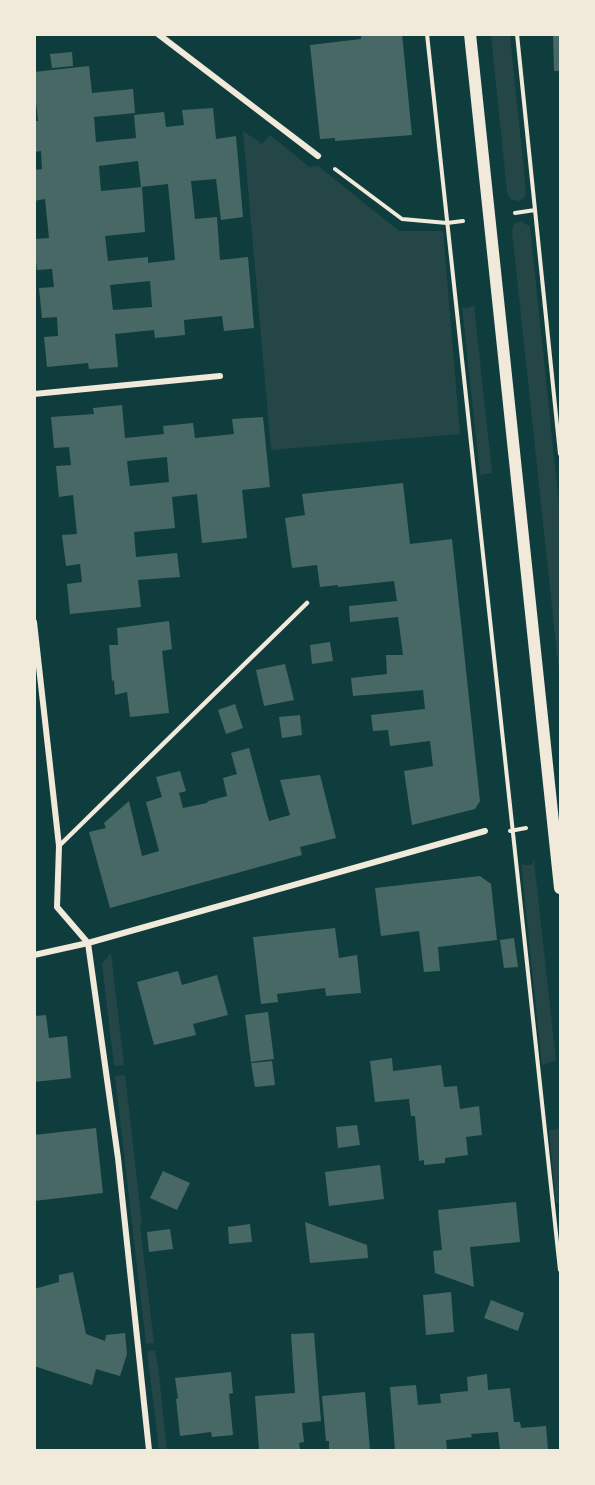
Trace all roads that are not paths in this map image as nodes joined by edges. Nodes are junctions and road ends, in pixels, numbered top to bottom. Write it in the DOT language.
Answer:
graph roads {
  1 [pos="158,34"];
  2 [pos="470,34"];
  3 [pos="318,156"];
  4 [pos="220,376"];
  5 [pos="34,394"];
  6 [pos="308,603"];
  7 [pos="34,622"];
  8 [pos="485,831"];
  9 [pos="58,846"];
  10 [pos="561,888"];
  11 [pos="88,943"];
  12 [pos="34,956"];
  13 [pos="149,1450"];
  1 -- 3 [label="street"];
  2 -- 10 [label="main road"];
  4 -- 5 [label="street"];
  6 -- 9 [label="lane"];
  7 -- 9 [label="street"];
  8 -- 11 [label="street"];
  9 -- 11 [label="street"];
  11 -- 12 [label="street"];
  11 -- 13 [label="street"];
}
